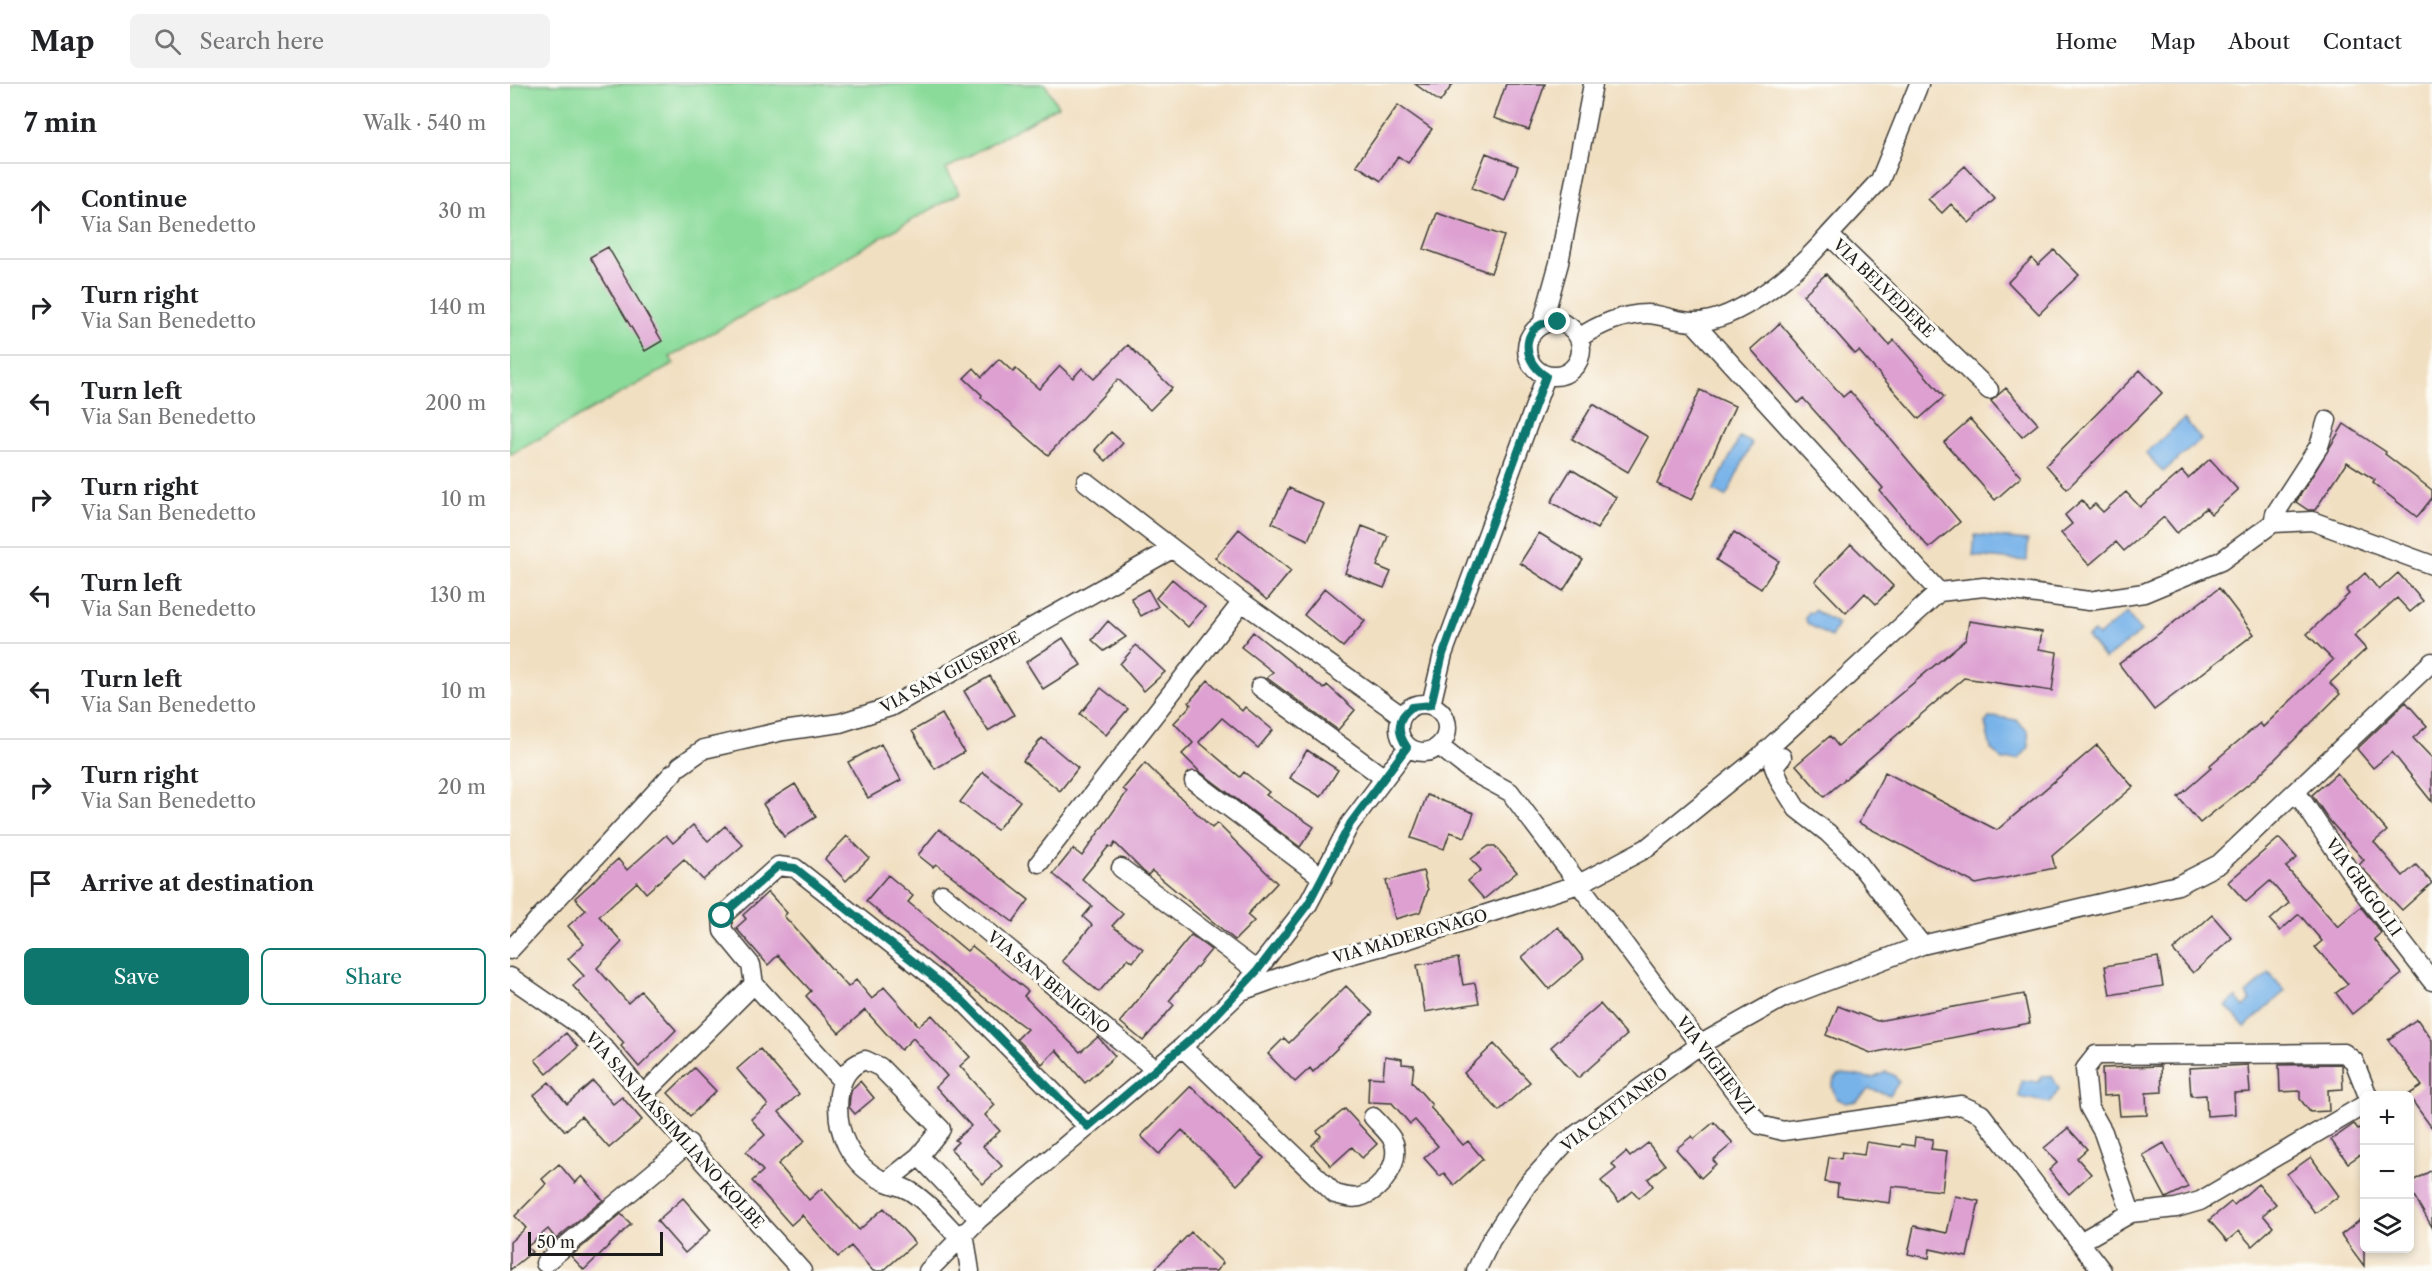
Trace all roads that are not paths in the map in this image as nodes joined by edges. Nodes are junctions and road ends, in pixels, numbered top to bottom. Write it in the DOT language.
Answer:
graph roads {
  1 [pos="1593,84"];
  2 [pos="1919,84"];
  3 [pos="1829,235"];
  4 [pos="1559,262"];
  5 [pos="1693,322"];
  6 [pos="1564,323"];
  7 [pos="1542,324"];
  8 [pos="1579,338"];
  9 [pos="1546,376"];
  10 [pos="1989,390"];
  11 [pos="2327,420"];
  12 [pos="1086,482"];
  13 [pos="2273,523"];
  14 [pos="1172,549"];
  15 [pos="2432,565"];
  16 [pos="1939,592"];
  17 [pos="1242,602"];
  18 [pos="2432,662"];
  19 [pos="1260,687"];
  20 [pos="1431,705"];
  21 [pos="1402,716"];
  22 [pos="1439,746"];
  23 [pos="1407,747"];
  24 [pos="1782,757"];
  25 [pos="1383,777"];
  26 [pos="1194,781"];
  27 [pos="2297,793"];
  28 [pos="1039,863"];
  29 [pos="1121,868"];
  30 [pos="1323,878"];
  31 [pos="1579,884"];
  32 [pos="942,894"];
  33 [pos="1922,945"];
  34 [pos="510,950"];
  35 [pos="1257,971"];
  36 [pos="510,977"];
  37 [pos="2432,981"];
  38 [pos="754,984"];
  39 [pos="1241,991"];
  40 [pos="1701,1044"];
  41 [pos="1182,1047"];
  42 [pos="1156,1070"];
  43 [pos="842,1080"];
  44 [pos="2366,1091"];
  45 [pos="643,1095"];
  46 [pos="2360,1107"];
  47 [pos="1373,1117"];
  48 [pos="1088,1127"];
  49 [pos="689,1143"];
  50 [pos="919,1156"];
  51 [pos="886,1182"];
  52 [pos="2131,1213"];
  53 [pos="979,1219"];
  54 [pos="959,1240"];
  55 [pos="2080,1242"];
  56 [pos="545,1263"];
  57 [pos="802,1271"];
  58 [pos="928,1271"];
  59 [pos="970,1271"];
  60 [pos="1476,1271"];
  61 [pos="2102,1271"];
  1 -- 4 [label="street"];
  2 -- 3 [label="street"];
  3 -- 5 [label="street, VIA BELVEDERE"];
  3 -- 10 [label="street, VIA BELVEDERE"];
  4 -- 6 [label="street"];
  4 -- 7 [label="street"];
  5 -- 8 [label="street, VIA BELVEDERE"];
  5 -- 16 [label="street"];
  6 -- 7 [label="street"];
  6 -- 8 [label="street"];
  7 -- 9 [label="street"];
  8 -- 9 [label="street"];
  9 -- 20 [label="street"];
  11 -- 13 [label="street"];
  12 -- 14 [label="street"];
  13 -- 15 [label="street"];
  13 -- 16 [label="street"];
  14 -- 17 [label="street"];
  14 -- 34 [label="street, VIA SAN GIUSEPPE"];
  16 -- 31 [label="street, VIA MADERGNAGO"];
  17 -- 21 [label="street"];
  17 -- 28 [label="street"];
  18 -- 27 [label="street, VIA CATTANEO"];
  19 -- 25 [label="street"];
  20 -- 21 [label="street"];
  20 -- 22 [label="street"];
  21 -- 23 [label="street"];
  22 -- 23 [label="street"];
  22 -- 31 [label="street, VIA VIGHENZI"];
  23 -- 25 [label="street"];
  24 -- 33 [label="street"];
  25 -- 30 [label="street"];
  26 -- 30 [label="street"];
  27 -- 33 [label="street, VIA CATTANEO"];
  27 -- 37 [label="street, VIA GRIGOLLI"];
  29 -- 35 [label="street"];
  30 -- 35 [label="street"];
  31 -- 39 [label="street, VIA MADERGNAGO"];
  31 -- 40 [label="street, VIA VIGHENZI"];
  32 -- 42 [label="street, VIA SAN BENIGNO"];
  33 -- 40 [label="street, VIA CATTANEO"];
  35 -- 39 [label="street"];
  36 -- 45 [label="street, VIA SAN MASSIMLIANO KOLBE"];
  38 -- 43 [label="street"];
  38 -- 45 [label="street"];
  38 -- 48 [label="street"];
  39 -- 41 [label="street"];
  40 -- 55 [label="street, VIA VIGHENZI"];
  40 -- 60 [label="street, VIA CATTANEO"];
  41 -- 42 [label="street"];
  41 -- 47 [label="street"];
  42 -- 48 [label="street"];
  43 -- 50 [label="street"];
  43 -- 51 [label="street"];
  44 -- 52 [label="street"];
  45 -- 49 [label="street, VIA SAN MASSIMLIANO KOLBE"];
  46 -- 52 [label="street"];
  48 -- 53 [label="street"];
  49 -- 56 [label="street"];
  49 -- 57 [label="street, VIA SAN MASSIMLIANO KOLBE"];
  50 -- 51 [label="street"];
  50 -- 53 [label="street"];
  51 -- 54 [label="street"];
  52 -- 55 [label="street"];
  53 -- 54 [label="street"];
  54 -- 58 [label="street"];
  54 -- 59 [label="street"];
  55 -- 61 [label="street, VIA VIGHENZI"];
}
